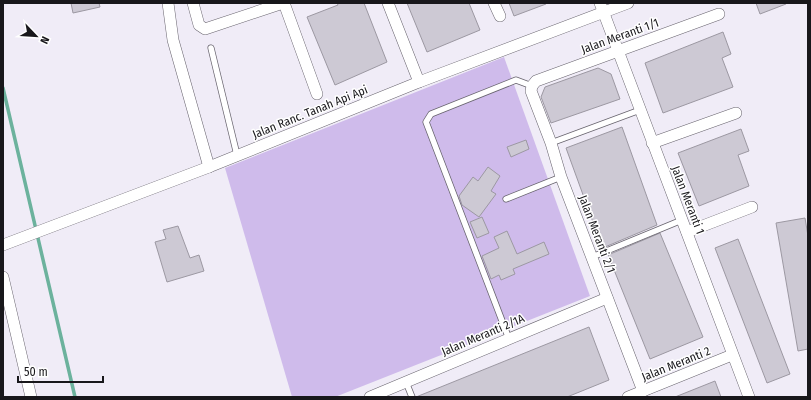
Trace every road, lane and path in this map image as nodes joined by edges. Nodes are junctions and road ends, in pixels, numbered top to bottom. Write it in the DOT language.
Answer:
graph roads {
  1 [pos="168,3"];
  2 [pos="193,3"];
  3 [pos="283,3"];
  4 [pos="388,3"];
  5 [pos="494,3"];
  6 [pos="628,3"];
  7 [pos="602,8"];
  8 [pos="719,14"];
  9 [pos="500,16"];
  10 [pos="211,48"];
  11 [pos="617,50"];
  12 [pos="419,82"];
  13 [pos="532,86"];
  14 [pos="317,94"];
  15 [pos="640,110"];
  16 [pos="736,113"];
  17 [pos="551,143"];
  18 [pos="652,143"];
  19 [pos="237,155"];
  20 [pos="209,167"];
  21 [pos="561,177"];
  22 [pos="506,199"];
  23 [pos="752,207"];
  24 [pos="682,220"];
  25 [pos="687,232"];
  26 [pos="3,245"];
  27 [pos="592,257"];
  28 [pos="3,277"];
  29 [pos="607,298"];
  30 [pos="509,339"];
  31 [pos="732,355"];
  32 [pos="406,382"];
  33 [pos="643,391"];
  34 [pos="31,397"];
  35 [pos="370,397"];
  36 [pos="412,397"];
  37 [pos="628,397"];
  38 [pos="749,397"];
  1 -- 20 [label="street"];
  2 -- 3 [label="street"];
  3 -- 14 [label="street"];
  4 -- 12 [label="street"];
  5 -- 9 [label="street"];
  6 -- 7 [label="street, Jalan Ranc. Tanah Api Api"];
  7 -- 11 [label="street, Jalan Meranti 1"];
  7 -- 12 [label="street, Jalan Ranc. Tanah Api Api"];
  8 -- 11 [label="street, Jalan Meranti 1/1"];
  10 -- 19 [label="lane"];
  11 -- 13 [label="street, Jalan Meranti 1/1"];
  11 -- 15 [label="street, Jalan Meranti 1"];
  12 -- 19 [label="street, Jalan Ranc. Tanah Api Api"];
  13 -- 17 [label="street, Jalan Meranti 2/1"];
  13 -- 30 [label="lane"];
  15 -- 17 [label="lane"];
  15 -- 18 [label="street, Jalan Meranti 1"];
  16 -- 18 [label="street"];
  17 -- 21 [label="street, Jalan Meranti 2/1"];
  18 -- 24 [label="street, Jalan Meranti 1"];
  19 -- 20 [label="street, Jalan Ranc. Tanah Api Api"];
  20 -- 26 [label="street, Jalan Ranc. Tanah Api Api"];
  21 -- 22 [label="lane"];
  21 -- 27 [label="street, Jalan Meranti 2/1"];
  23 -- 25 [label="street"];
  24 -- 25 [label="street, Jalan Meranti 1"];
  24 -- 27 [label="lane"];
  25 -- 31 [label="street, Jalan Meranti 1"];
  27 -- 29 [label="street, Jalan Meranti 2/1"];
  28 -- 34 [label="street"];
  29 -- 30 [label="street, Jalan Meranti 2/1A"];
  29 -- 33 [label="street, Jalan Meranti 2/1"];
  30 -- 32 [label="street, Jalan Meranti 2/1A"];
  31 -- 33 [label="street, Jalan Meranti 2"];
  31 -- 38 [label="street, Jalan Meranti 1"];
  32 -- 35 [label="street, Jalan Meranti 2/1A"];
  32 -- 36 [label="lane"];
  33 -- 37 [label="street, Jalan Meranti 2"];
}
